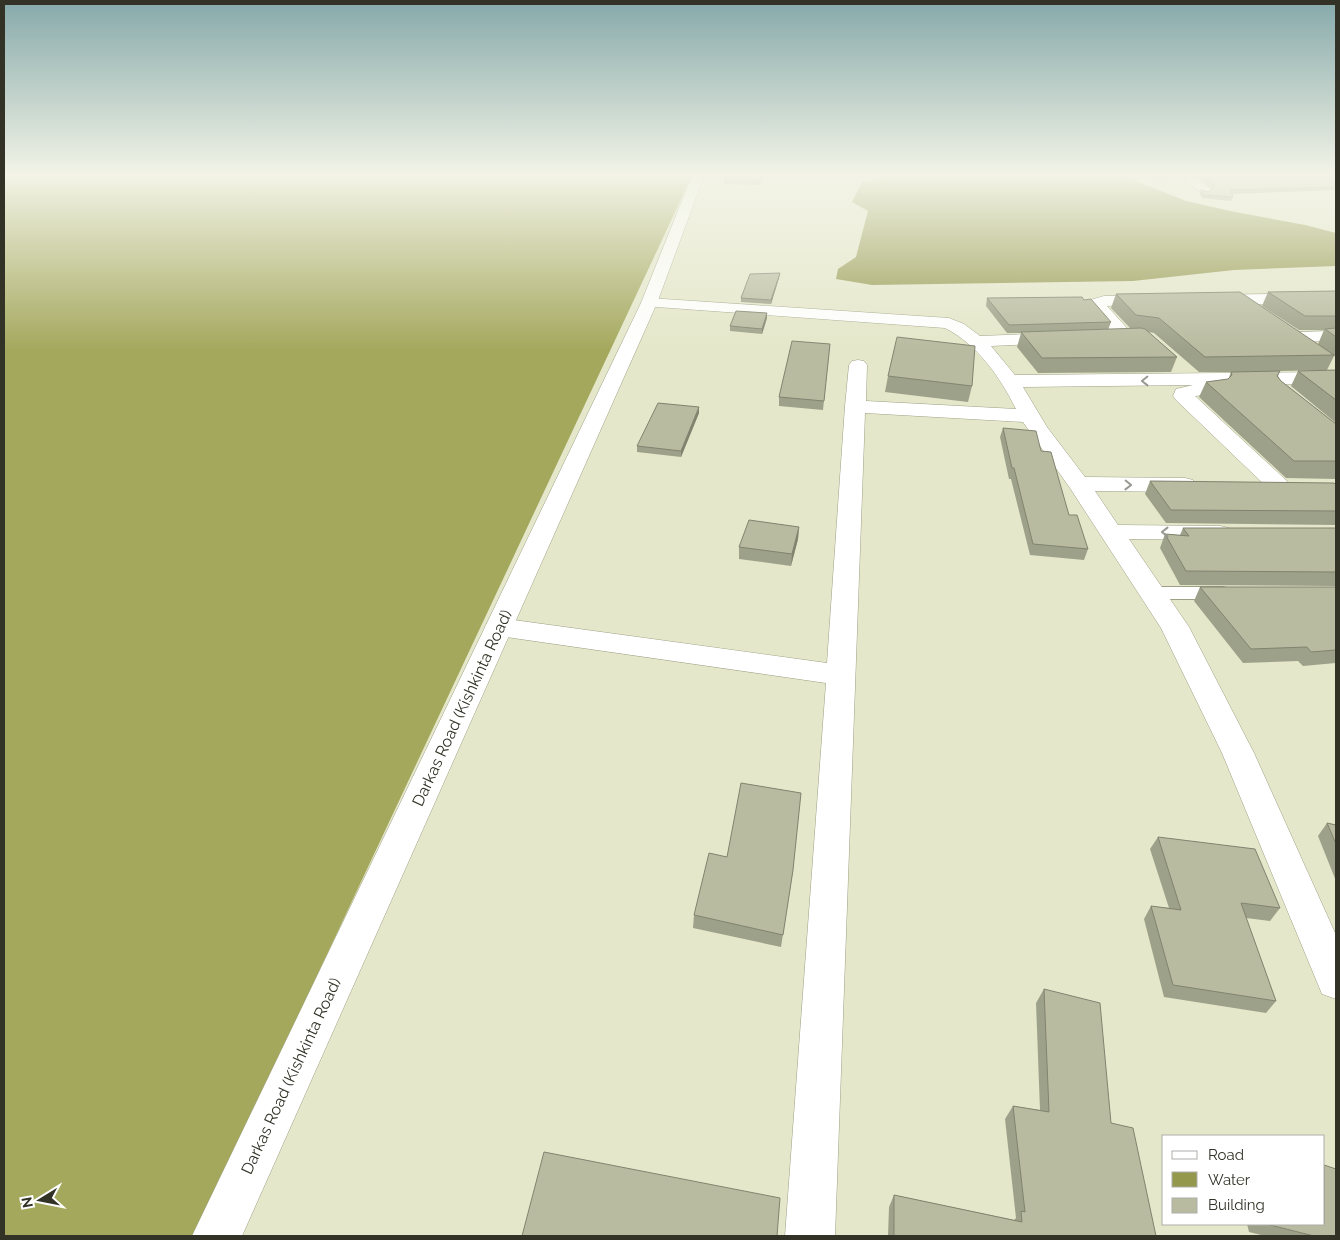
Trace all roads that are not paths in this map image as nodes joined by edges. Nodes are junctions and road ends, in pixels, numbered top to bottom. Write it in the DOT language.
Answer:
graph roads {
  1 [pos="676,234"];
  2 [pos="1336,298"];
  3 [pos="1162,300"];
  4 [pos="1201,300"];
  5 [pos="1240,300"];
  6 [pos="649,303"];
  7 [pos="1263,316"];
  8 [pos="1279,326"];
  9 [pos="1100,330"];
  10 [pos="1074,332"];
  11 [pos="970,335"];
  12 [pos="1336,336"];
  13 [pos="1295,337"];
  14 [pos="1174,362"];
  15 [pos="1329,364"];
  16 [pos="858,365"];
  17 [pos="1194,380"];
  18 [pos="1011,381"];
  19 [pos="1240,389"];
  20 [pos="855,406"];
  21 [pos="1030,416"];
  22 [pos="1079,484"];
  23 [pos="1204,486"];
  24 [pos="1251,486"];
  25 [pos="1111,532"];
  26 [pos="1239,533"];
  27 [pos="1237,593"];
  28 [pos="1152,594"];
  29 [pos="499,627"];
  30 [pos="841,674"];
  31 [pos="1333,963"];
  32 [pos="217,1236"];
  33 [pos="810,1236"];
  1 -- 6 [label="street, Darkas Road (Kishkinta Road)"];
  2 -- 5 [label="street"];
  3 -- 9 [label="street"];
  4 -- 5 [label="street"];
  5 -- 7 [label="street"];
  6 -- 11 [label="street"];
  6 -- 29 [label="street, Darkas Road (Kishkinta Road)"];
  8 -- 13 [label="street"];
  10 -- 11 [label="street"];
  11 -- 18 [label="street"];
  12 -- 13 [label="street"];
  13 -- 15 [label="street"];
  14 -- 17 [label="street"];
  15 -- 17 [label="street"];
  16 -- 20 [label="street"];
  17 -- 18 [label="street, one-way"];
  18 -- 21 [label="street"];
  19 -- 24 [label="street"];
  20 -- 21 [label="street"];
  20 -- 30 [label="street"];
  21 -- 22 [label="street"];
  22 -- 23 [label="street, one-way"];
  22 -- 25 [label="street"];
  26 -- 25 [label="street, one-way"];
  25 -- 28 [label="street"];
  27 -- 28 [label="lane"];
  28 -- 31 [label="street"];
  29 -- 30 [label="street"];
  29 -- 32 [label="street, Darkas Road (Kishkinta Road)"];
  30 -- 33 [label="street"];
}
